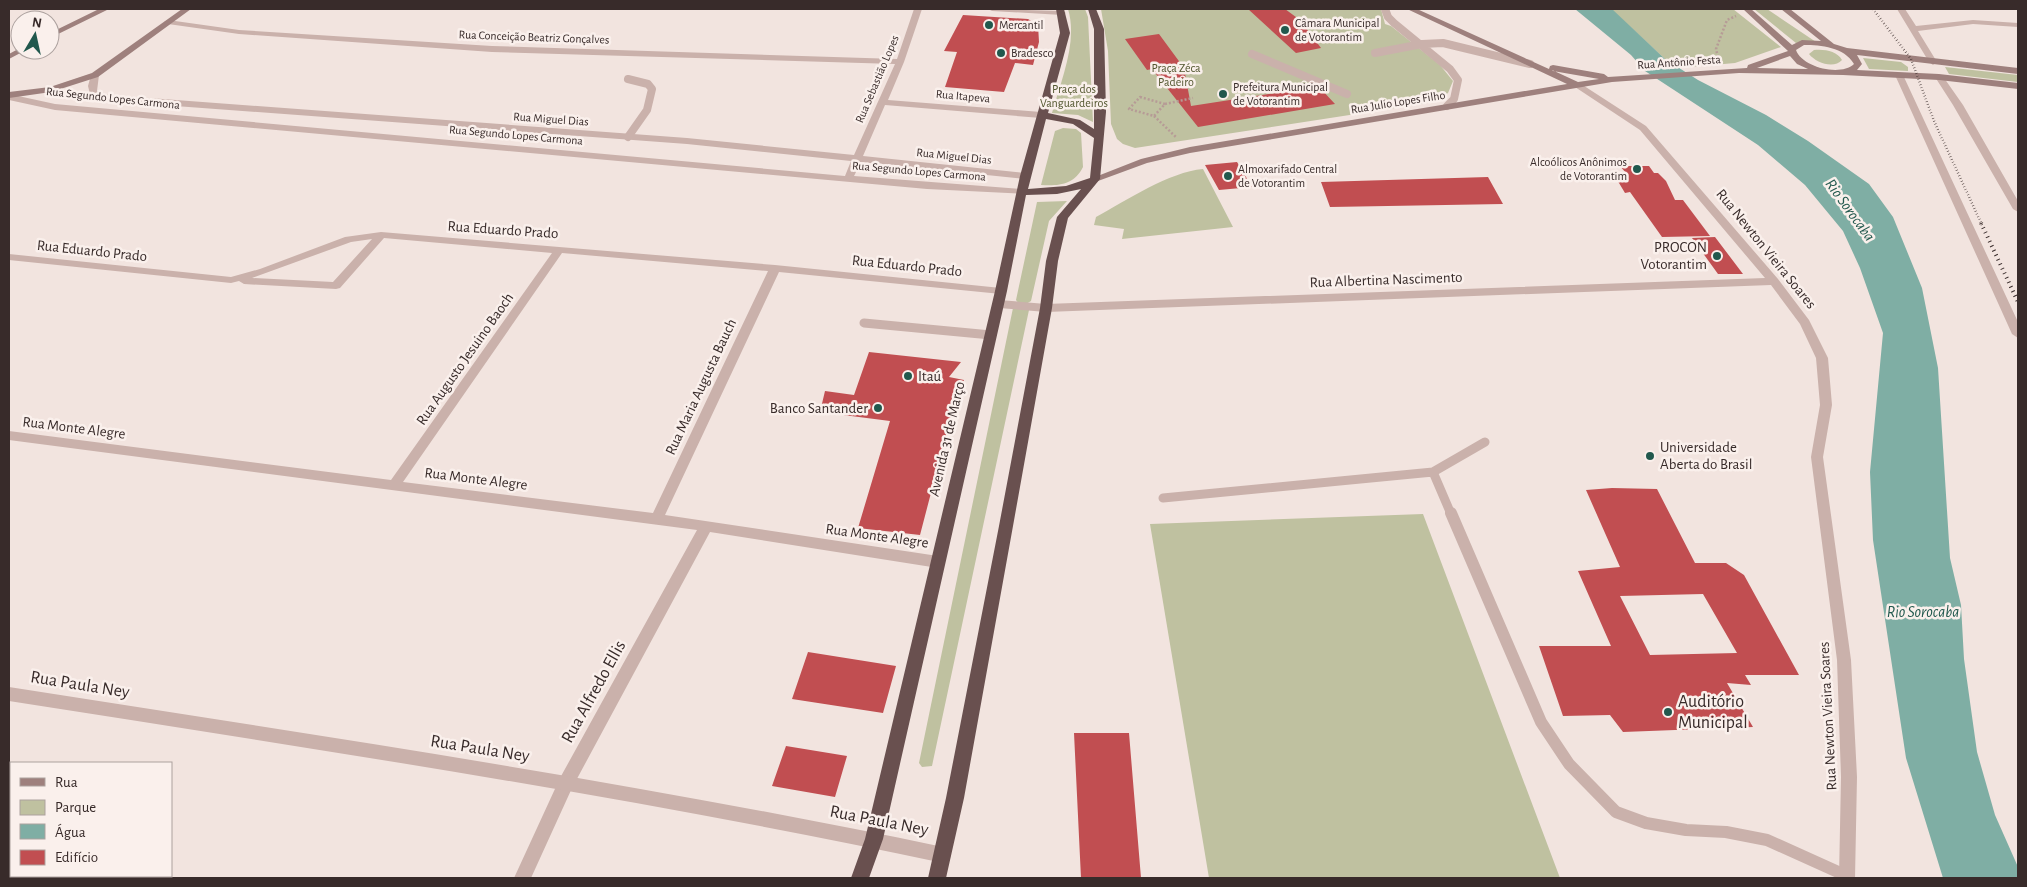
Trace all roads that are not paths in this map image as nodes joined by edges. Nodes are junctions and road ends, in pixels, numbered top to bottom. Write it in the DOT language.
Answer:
graph roads {
  1 [pos="105,9"];
  2 [pos="187,9"];
  3 [pos="918,9"];
  4 [pos="992,9"];
  5 [pos="1092,9"];
  6 [pos="1386,9"];
  7 [pos="1410,9"];
  8 [pos="1785,9"];
  9 [pos="1901,9"];
  10 [pos="1973,9"];
  11 [pos="1749,10"];
  12 [pos="1061,11"];
  13 [pos="168,22"];
  14 [pos="1973,22"];
  15 [pos="2018,25"];
  16 [pos="1914,29"];
  17 [pos="60,31"];
  18 [pos="1422,44"];
  19 [pos="1832,46"];
  20 [pos="1842,50"];
  21 [pos="1791,51"];
  22 [pos="1375,53"];
  23 [pos="1252,54"];
  24 [pos="1917,60"];
  25 [pos="900,62"];
  26 [pos="1933,62"];
  27 [pos="1534,65"];
  28 [pos="1740,70"];
  29 [pos="2018,71"];
  30 [pos="1832,72"];
  31 [pos="1842,72"];
  32 [pos="96,75"];
  33 [pos="1899,75"];
  34 [pos="1939,77"];
  35 [pos="628,79"];
  36 [pos="1616,79"];
  37 [pos="1578,85"];
  38 [pos="2018,86"];
  39 [pos="1347,94"];
  40 [pos="9,96"];
  41 [pos="104,97"];
  42 [pos="882,102"];
  43 [pos="1447,106"];
  44 [pos="87,110"];
  45 [pos="1041,115"];
  46 [pos="628,137"];
  47 [pos="1100,138"];
  48 [pos="856,158"];
  49 [pos="1025,176"];
  50 [pos="849,177"];
  51 [pos="1095,179"];
  52 [pos="1022,192"];
  53 [pos="2018,209"];
  54 [pos="381,235"];
  55 [pos="560,249"];
  56 [pos="9,257"];
  57 [pos="775,268"];
  58 [pos="231,280"];
  59 [pos="1774,281"];
  60 [pos="1000,297"];
  61 [pos="1046,308"];
  62 [pos="864,322"];
  63 [pos="2018,334"];
  64 [pos="991,336"];
  65 [pos="9,436"];
  66 [pos="1485,442"];
  67 [pos="1433,472"];
  68 [pos="394,485"];
  69 [pos="1163,498"];
  70 [pos="657,519"];
  71 [pos="706,528"];
  72 [pos="938,562"];
  73 [pos="9,694"];
  74 [pos="566,783"];
  75 [pos="874,839"];
  76 [pos="943,855"];
  77 [pos="1847,877"];
  78 [pos="522,878"];
  79 [pos="860,878"];
  80 [pos="936,878"];
  1 -- 17 [label="main road"];
  2 -- 13 [label="main road"];
  3 -- 25 [label="street, Rua Sebastião Lopes"];
  4 -- 12 [label="street"];
  5 -- 47 [label="highway"];
  6 -- 18 [label="lane"];
  7 -- 27 [label="main road, Rua Newton Vieira Soares"];
  8 -- 19 [label="main road"];
  9 -- 16 [label="street"];
  10 -- 14 [label="street"];
  11 -- 21 [label="main road"];
  12 -- 45 [label="highway, Avenida 31 de Março"];
  13 -- 25 [label="street, Rua Conceição Beatriz Gonçalves"];
  13 -- 32 [label="main road"];
  14 -- 15 [label="street"];
  14 -- 16 [label="street"];
  16 -- 26 [label="street"];
  18 -- 22 [label="lane"];
  18 -- 27 [label="lane"];
  18 -- 43 [label="lane"];
  19 -- 20 [label="main road"];
  19 -- 21 [label="main road, Rua Antônio Festa"];
  20 -- 24 [label="main road"];
  20 -- 31 [label="main road"];
  21 -- 28 [label="main road, Rua Antônio Festa"];
  21 -- 30 [label="main road"];
  23 -- 39 [label="lane"];
  24 -- 26 [label="main road"];
  24 -- 34 [label="main road"];
  25 -- 42 [label="street, Rua Sebastião Lopes"];
  26 -- 29 [label="main road"];
  27 -- 36 [label="main road"];
  27 -- 37 [label="main road, Rua Newton Vieira Soares"];
  28 -- 30 [label="main road, Rua Antônio Festa"];
  28 -- 36 [label="main road, Rua Antônio Festa"];
  30 -- 31 [label="main road"];
  31 -- 33 [label="main road"];
  32 -- 40 [label="main road"];
  32 -- 41 [label="street"];
  33 -- 34 [label="main road"];
  33 -- 63 [label="street"];
  34 -- 38 [label="main road"];
  34 -- 53 [label="street"];
  35 -- 46 [label="lane"];
  36 -- 37 [label="main road, Rua Julio Lopes Filho"];
  37 -- 43 [label="main road, Rua Julio Lopes Filho"];
  37 -- 59 [label="street, Rua Newton Vieira Soares"];
  40 -- 44 [label="street, Rua Segundo Lopes Carmona"];
  41 -- 44 [label="street"];
  41 -- 46 [label="street, Rua Miguel Dias"];
  42 -- 45 [label="street, Rua Itapeva"];
  42 -- 48 [label="street, Rua Sebastião Lopes"];
  43 -- 51 [label="main road, Rua Julio Lopes Filho"];
  44 -- 50 [label="street, Rua Segundo Lopes Carmona"];
  45 -- 47 [label="highway"];
  45 -- 49 [label="highway, Avenida 31 de Março"];
  46 -- 48 [label="street, Rua Miguel Dias"];
  47 -- 51 [label="highway"];
  48 -- 49 [label="street, Rua Miguel Dias"];
  48 -- 50 [label="street, Rua Sebastião Lopes"];
  49 -- 52 [label="highway, Avenida 31 de Março"];
  50 -- 52 [label="street, Rua Segundo Lopes Carmona"];
  51 -- 52 [label="highway"];
  51 -- 61 [label="highway"];
  52 -- 60 [label="highway, Avenida 31 de Março"];
  54 -- 55 [label="street, Rua Eduardo Prado"];
  54 -- 58 [label="street, Rua Eduardo Prado"];
  54 -- 58 [label="street"];
  55 -- 57 [label="street, Rua Eduardo Prado"];
  55 -- 68 [label="street, Rua Augusto Jesuino Baoch"];
  56 -- 58 [label="street, Rua Eduardo Prado"];
  57 -- 60 [label="street, Rua Eduardo Prado"];
  57 -- 70 [label="street, Rua Maria Augusta Bauch"];
  59 -- 61 [label="street, Rua Albertina Nascimento"];
  59 -- 77 [label="street, Rua Newton Vieira Soares"];
  60 -- 61 [label="street, Rua Albertina Nascimento"];
  60 -- 64 [label="highway, Avenida 31 de Março"];
  61 -- 76 [label="highway"];
  62 -- 64 [label="lane"];
  64 -- 72 [label="highway, Avenida 31 de Março"];
  65 -- 68 [label="street, Rua Monte Alegre"];
  66 -- 67 [label="lane"];
  67 -- 69 [label="lane"];
  67 -- 77 [label="lane"];
  68 -- 70 [label="street, Rua Monte Alegre"];
  70 -- 71 [label="street, Rua Monte Alegre"];
  71 -- 72 [label="street, Rua Monte Alegre"];
  71 -- 74 [label="street, Rua Alfredo Ellis"];
  72 -- 75 [label="highway, Avenida 31 de Março"];
  73 -- 74 [label="street, Rua Paula Ney"];
  74 -- 75 [label="street, Rua Paula Ney"];
  74 -- 78 [label="street, Rua Alfredo Ellis"];
  75 -- 76 [label="street, Rua Paula Ney"];
  75 -- 79 [label="highway, Avenida 31 de Março"];
  76 -- 80 [label="highway"];
}
